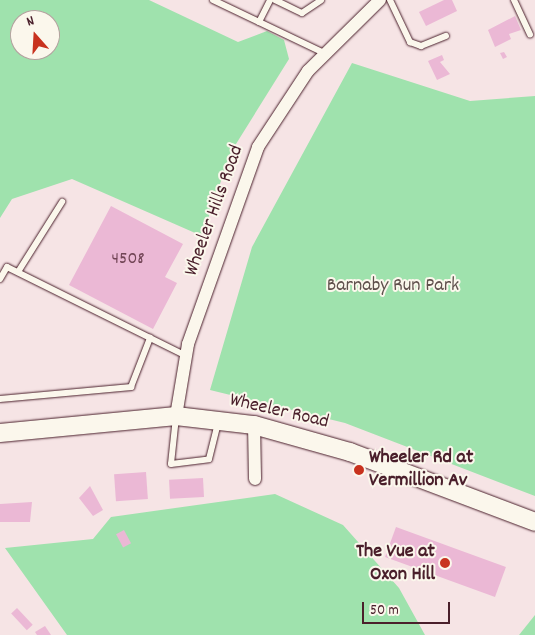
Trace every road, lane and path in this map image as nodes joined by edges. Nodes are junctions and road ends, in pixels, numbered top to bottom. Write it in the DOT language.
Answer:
graph roads {
  1 [pos="213,0"];
  2 [pos="270,0"];
  3 [pos="275,0"];
  4 [pos="321,0"];
  5 [pos="380,0"];
  6 [pos="390,0"];
  7 [pos="514,0"];
  8 [pos="259,22"];
  9 [pos="446,36"];
  10 [pos="530,36"];
  11 [pos="324,53"];
  12 [pos="62,202"];
  13 [pos="18,272"];
  14 [pos="0,279"];
  15 [pos="150,338"];
  16 [pos="186,356"];
  17 [pos="0,399"];
  18 [pos="176,416"];
  19 [pos="219,420"];
  20 [pos="254,425"];
  21 [pos="0,433"];
  22 [pos="254,479"];
  23 [pos="535,522"];
  1 -- 8 [label="lane"];
  2 -- 8 [label="lane"];
  3 -- 4 [label="lane"];
  5 -- 11 [label="street, Wheeler Hills Road"];
  6 -- 9 [label="lane"];
  7 -- 10 [label="lane"];
  8 -- 11 [label="lane"];
  11 -- 16 [label="street, Wheeler Hills Road"];
  12 -- 13 [label="lane"];
  13 -- 14 [label="lane"];
  13 -- 15 [label="lane"];
  15 -- 16 [label="lane"];
  15 -- 17 [label="lane"];
  16 -- 18 [label="street, Wheeler Hills Road"];
  18 -- 19 [label="main road, Wheeler Road"];
  18 -- 19 [label="lane"];
  18 -- 21 [label="main road, Wheeler Road"];
  19 -- 20 [label="main road, Wheeler Road"];
  20 -- 22 [label="street"];
  20 -- 23 [label="main road, Wheeler Road"];
}
